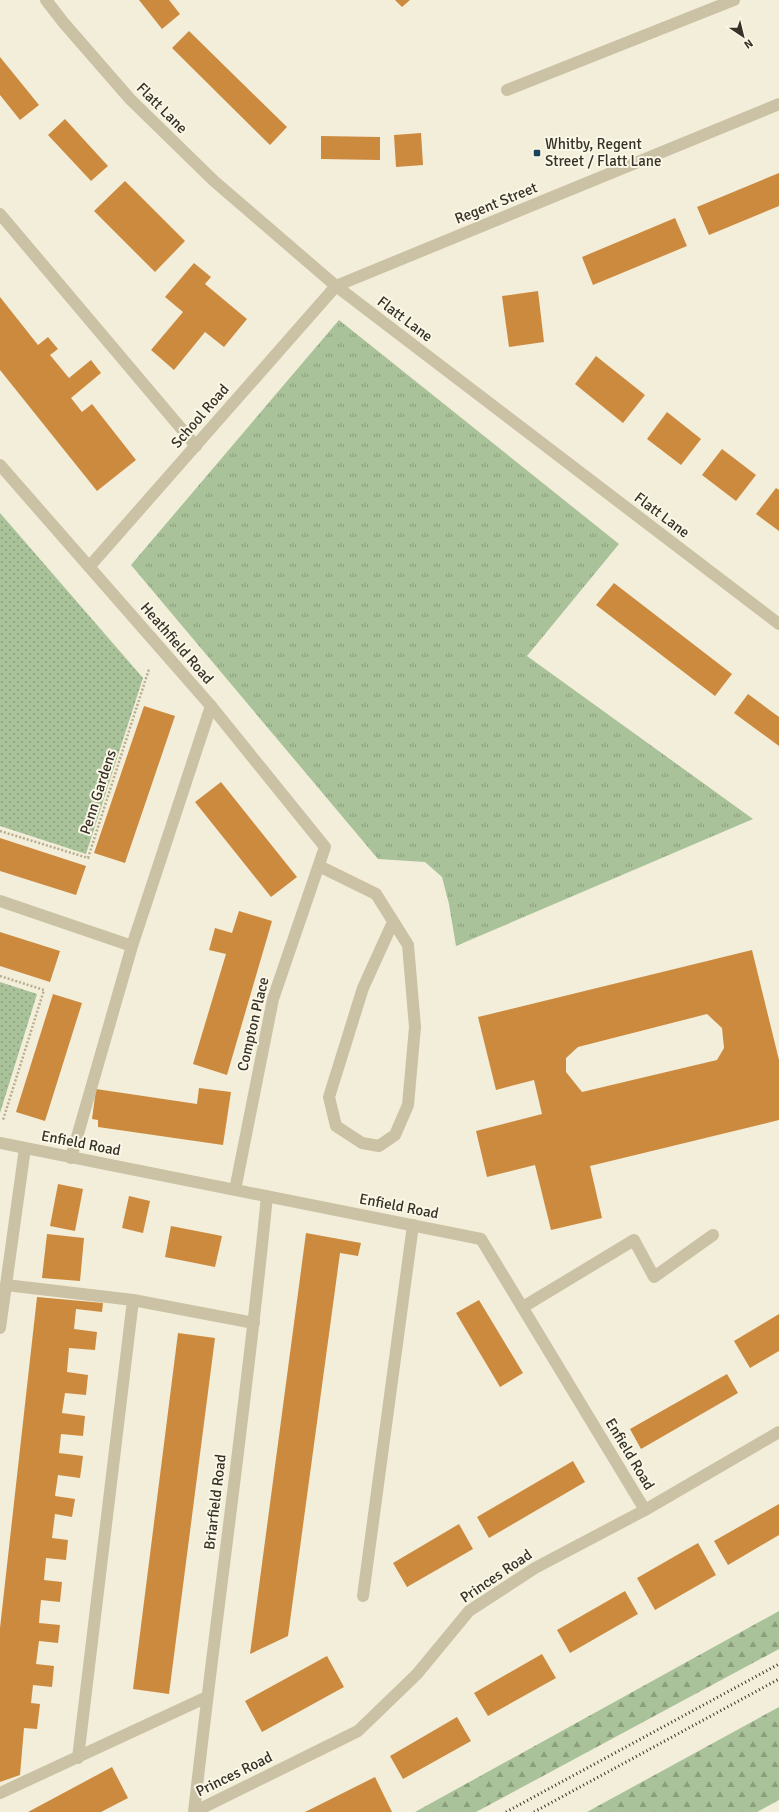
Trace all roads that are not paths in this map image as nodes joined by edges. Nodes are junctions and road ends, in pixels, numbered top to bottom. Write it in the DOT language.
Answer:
graph roads {
  1 [pos="46,0"];
  2 [pos="734,0"];
  3 [pos="507,90"];
  4 [pos="779,104"];
  5 [pos="0,214"];
  6 [pos="336,286"];
  7 [pos="196,446"];
  8 [pos="0,465"];
  9 [pos="89,567"];
  10 [pos="779,624"];
  11 [pos="211,706"];
  12 [pos="325,847"];
  13 [pos="318,866"];
  14 [pos="0,901"];
  15 [pos="393,922"];
  16 [pos="132,946"];
  17 [pos="0,1143"];
  18 [pos="25,1148"];
  19 [pos="71,1158"];
  20 [pos="235,1190"];
  21 [pos="266,1196"];
  22 [pos="414,1225"];
  23 [pos="713,1235"];
  24 [pos="6,1286"];
  25 [pos="133,1300"];
  26 [pos="523,1308"];
  27 [pos="254,1323"];
  28 [pos="0,1328"];
  29 [pos="779,1432"];
  30 [pos="645,1510"];
  31 [pos="363,1596"];
  32 [pos="207,1697"];
  33 [pos="78,1758"];
  34 [pos="0,1793"];
  35 [pos="194,1812"];
  1 -- 6 [label="street, Flatt Lane"];
  2 -- 3 [label="street"];
  4 -- 6 [label="street, Regent Street"];
  5 -- 7 [label="street"];
  6 -- 7 [label="street, School Road"];
  6 -- 10 [label="street, Flatt Lane"];
  7 -- 9 [label="street, School Road"];
  8 -- 9 [label="street, Heathfield Road"];
  9 -- 11 [label="street, Heathfield Road"];
  11 -- 12 [label="street, Heathfield Road"];
  11 -- 16 [label="street"];
  12 -- 13 [label="street, Compton Place"];
  13 -- 15 [label="street"];
  13 -- 20 [label="street, Compton Place"];
  14 -- 16 [label="street"];
  15 -- 15 [label="street"];
  16 -- 19 [label="street"];
  17 -- 18 [label="street, Enfield Road"];
  18 -- 19 [label="street, Enfield Road"];
  18 -- 24 [label="street"];
  19 -- 20 [label="street, Enfield Road"];
  20 -- 21 [label="street, Enfield Road"];
  21 -- 22 [label="street, Enfield Road"];
  21 -- 27 [label="street, Briarfield Road"];
  22 -- 26 [label="street, Enfield Road"];
  22 -- 31 [label="street"];
  23 -- 26 [label="street"];
  24 -- 25 [label="street"];
  24 -- 28 [label="street"];
  25 -- 27 [label="street"];
  25 -- 33 [label="street"];
  26 -- 30 [label="street, Enfield Road"];
  27 -- 32 [label="street, Briarfield Road"];
  29 -- 30 [label="street, Princes Road"];
  30 -- 35 [label="street, Princes Road"];
  32 -- 33 [label="street"];
  32 -- 35 [label="street, Briarfield Road"];
  33 -- 34 [label="street"];
}
